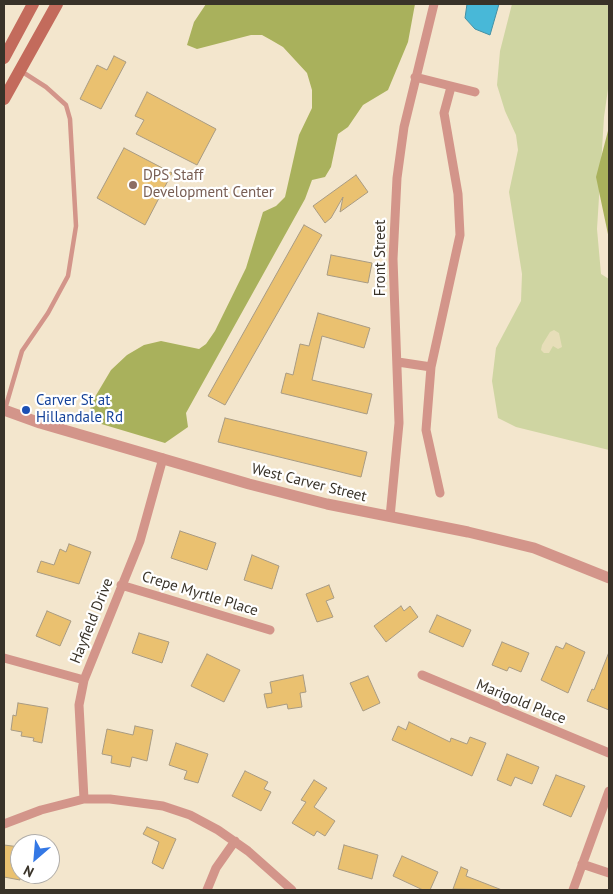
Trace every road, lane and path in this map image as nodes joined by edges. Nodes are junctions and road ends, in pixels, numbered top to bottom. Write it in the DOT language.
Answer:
graph roads {
  1 [pos="33,4"];
  2 [pos="57,4"];
  3 [pos="434,4"];
  4 [pos="4,58"];
  5 [pos="20,70"];
  6 [pos="415,77"];
  7 [pos="451,87"];
  8 [pos="475,92"];
  9 [pos="4,99"];
  10 [pos="398,362"];
  11 [pos="431,367"];
  12 [pos="4,410"];
  13 [pos="163,458"];
  14 [pos="440,494"];
  15 [pos="390,517"];
  16 [pos="609,578"];
  17 [pos="121,585"];
  18 [pos="270,630"];
  19 [pos="4,658"];
  20 [pos="422,676"];
  21 [pos="84,680"];
  22 [pos="609,753"];
  23 [pos="609,791"];
  24 [pos="84,799"];
  25 [pos="4,824"];
  26 [pos="235,841"];
  27 [pos="582,864"];
  28 [pos="609,873"];
  29 [pos="207,890"];
  30 [pos="292,890"];
  31 [pos="573,890"];
  1 -- 4 [label="main road"];
  2 -- 5 [label="main road"];
  3 -- 6 [label="street, Front Street"];
  5 -- 9 [label="main road"];
  5 -- 12 [label="lane"];
  6 -- 7 [label="street"];
  6 -- 10 [label="street, Front Street"];
  7 -- 8 [label="street"];
  7 -- 11 [label="street"];
  10 -- 11 [label="street"];
  10 -- 15 [label="street, Front Street"];
  11 -- 14 [label="street"];
  12 -- 13 [label="street, West Carver Street"];
  13 -- 15 [label="street, West Carver Street"];
  13 -- 17 [label="street, Hayfield Drive"];
  15 -- 16 [label="street, West Carver Street"];
  17 -- 18 [label="street, Crepe Myrtle Place"];
  17 -- 21 [label="street, Hayfield Drive"];
  19 -- 21 [label="street"];
  20 -- 22 [label="street, Marigold Place"];
  21 -- 24 [label="street, Hayfield Drive"];
  23 -- 27 [label="street"];
  24 -- 25 [label="street"];
  24 -- 26 [label="street"];
  26 -- 29 [label="street"];
  26 -- 30 [label="street"];
  27 -- 28 [label="street"];
  27 -- 31 [label="street"];
}
